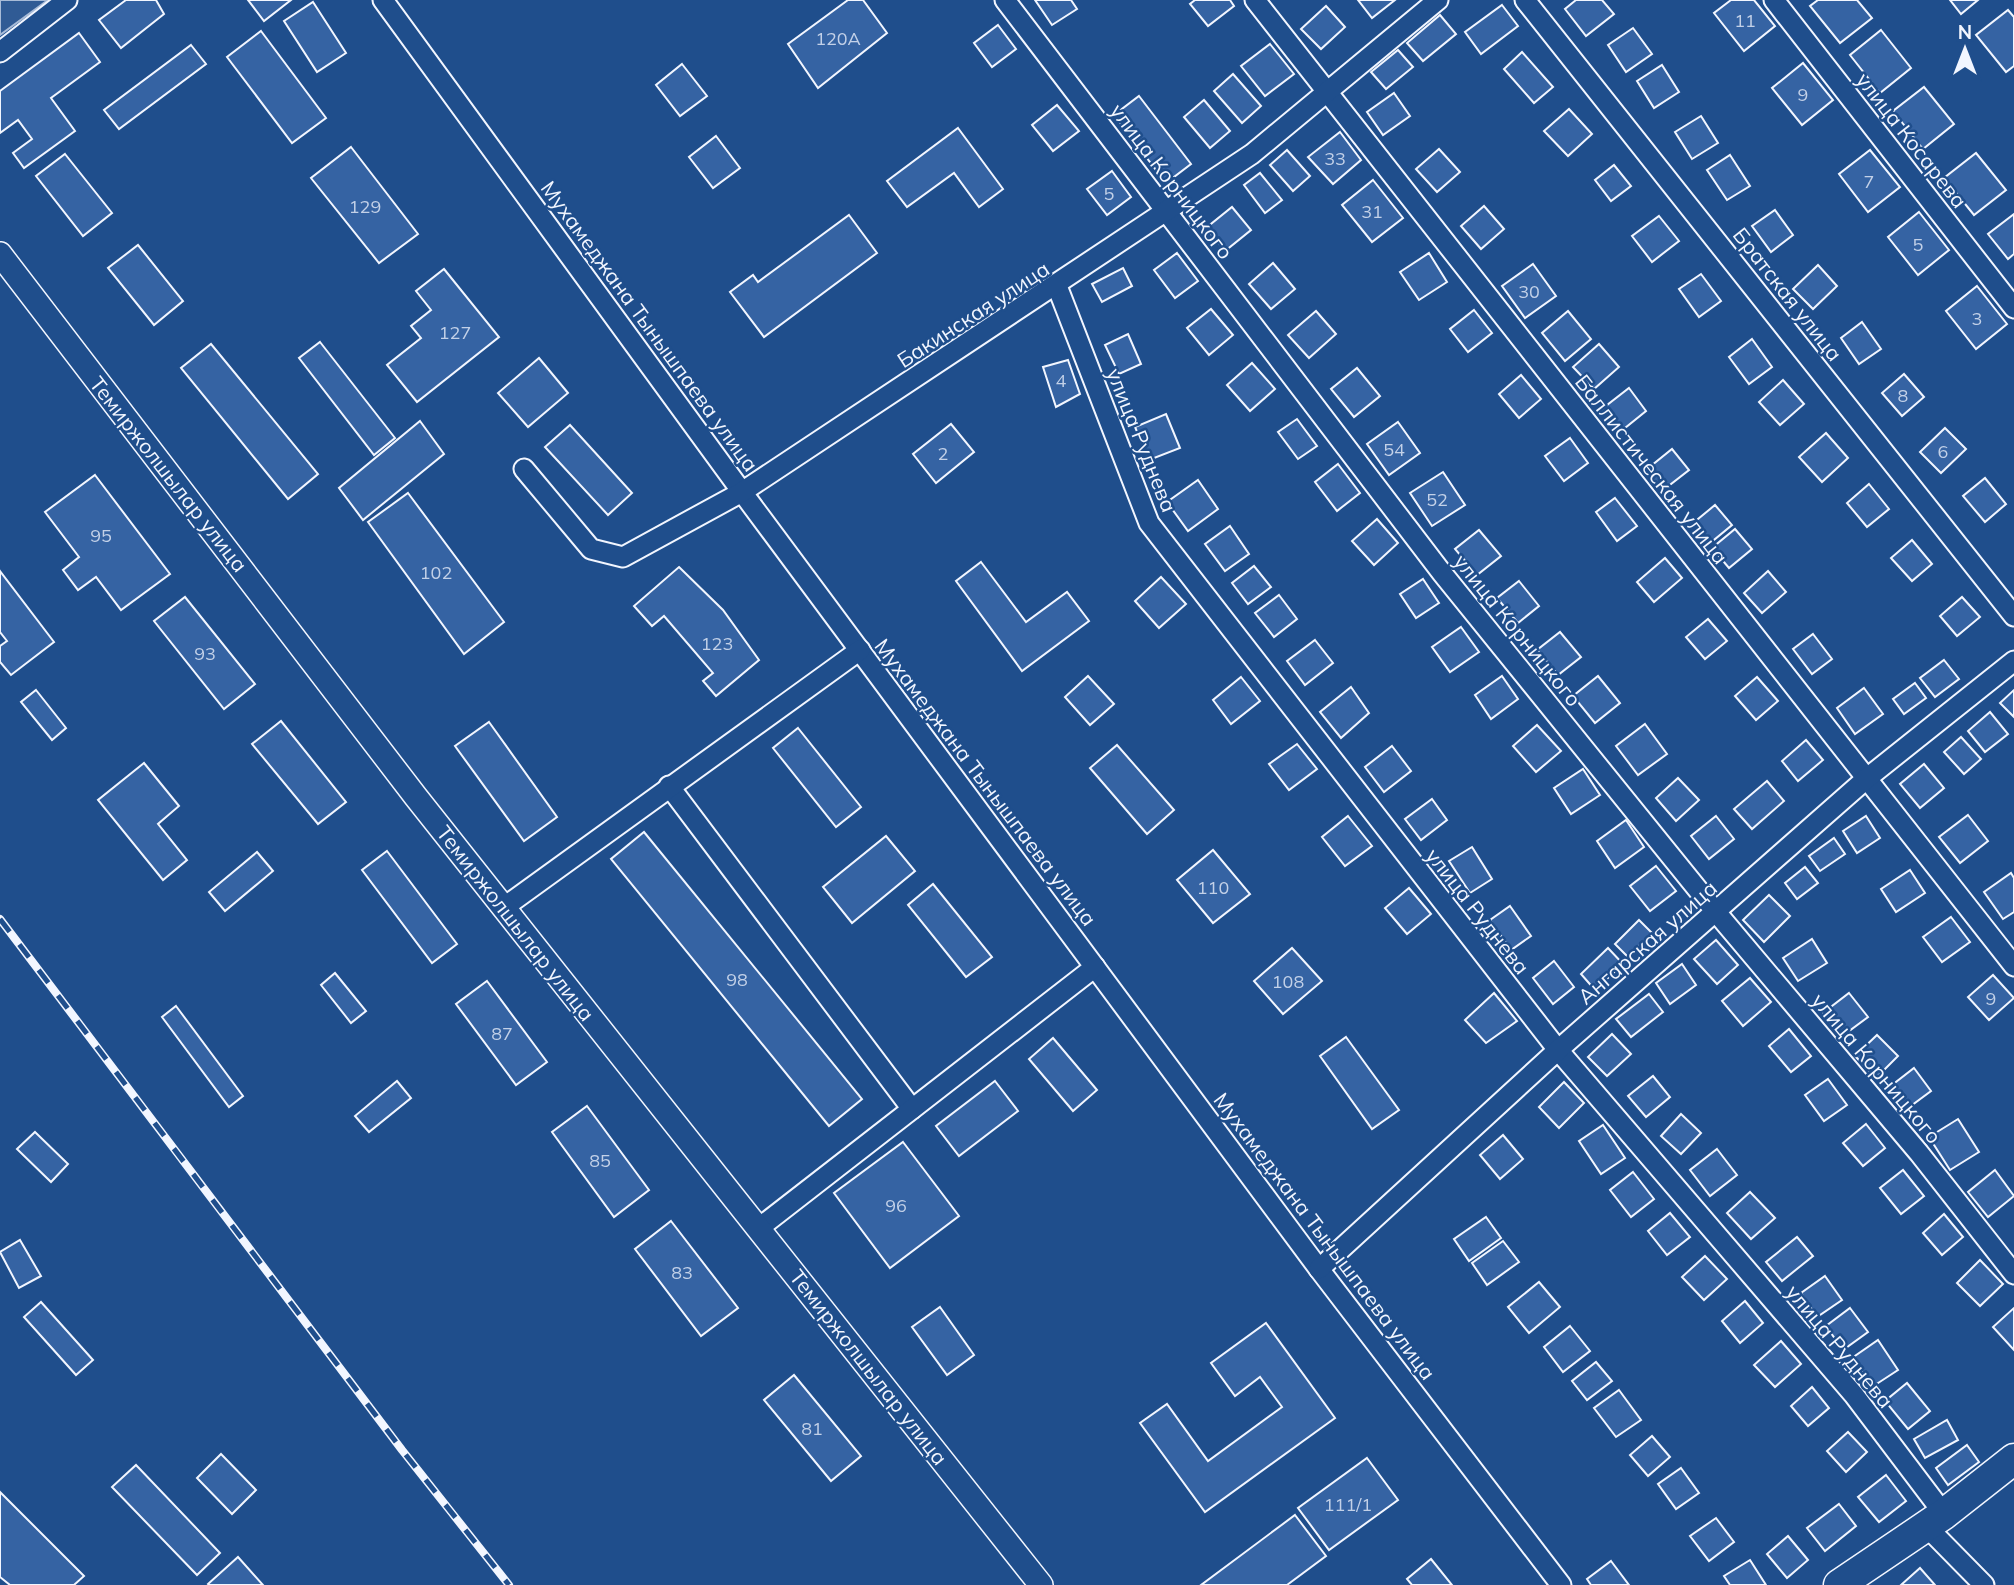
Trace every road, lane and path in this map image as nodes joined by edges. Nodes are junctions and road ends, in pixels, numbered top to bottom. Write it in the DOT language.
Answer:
graph roads {
  1 [pos="67,0"];
  2 [pos="383,0"];
  3 [pos="1005,0"];
  4 [pos="1255,0"];
  5 [pos="1438,0"];
  6 [pos="1525,0"];
  7 [pos="1774,0"];
  8 [pos="0,52"];
  9 [pos="1328,91"];
  10 [pos="1165,210"];
  11 [pos="0,254"];
  12 [pos="1057,286"];
  13 [pos="2014,309"];
  14 [pos="524,469"];
  15 [pos="742,492"];
  16 [pos="2014,616"];
  17 [pos="860,650"];
  18 [pos="2014,661"];
  19 [pos="1866,779"];
  20 [pos="669,786"];
  21 [pos="503,908"];
  22 [pos="1716,912"];
  23 [pos="2014,966"];
  24 [pos="1095,967"];
  25 [pos="1558,1051"];
  26 [pos="912,1109"];
  27 [pos="759,1228"];
  28 [pos="1319,1269"];
  29 [pos="2014,1274"];
  30 [pos="2014,1459"];
  31 [pos="1935,1520"];
  32 [pos="1041,1585"];
  33 [pos="1561,1585"];
  34 [pos="1839,1585"];
  35 [pos="1984,1585"];
  1 -- 8 [label="street"];
  2 -- 15 [label="street, Мухамеджана Тынышпаева улица"];
  3 -- 10 [label="street, улица Корницкого"];
  4 -- 9 [label="street, Баллистическая улица"];
  5 -- 9 [label="street, Бакинская улица"];
  6 -- 16 [label="street, Братская улица"];
  7 -- 13 [label="street, улица Косарева"];
  9 -- 10 [label="street, Бакинская улица"];
  9 -- 19 [label="street, Баллистическая улица"];
  10 -- 12 [label="street, Бакинская улица"];
  10 -- 22 [label="street, улица Корницкого"];
  11 -- 21 [label="street, Темиржолшылар улица"];
  12 -- 15 [label="street, Бакинская улица"];
  12 -- 25 [label="street, улица Руднева"];
  14 -- 15 [label="street, Бакинская улица"];
  15 -- 17 [label="street, Мухамеджана Тынышпаева улица"];
  17 -- 20 [label="street"];
  17 -- 24 [label="street, Мухамеджана Тынышпаева улица"];
  18 -- 19 [label="street, Ангарская улица"];
  19 -- 22 [label="street, Ангарская улица"];
  19 -- 23 [label="street, Баллистическая улица"];
  20 -- 21 [label="street"];
  20 -- 26 [label="street"];
  21 -- 27 [label="street, Темиржолшылар улица"];
  22 -- 25 [label="street, Ангарская улица"];
  22 -- 29 [label="street, улица Корницкого"];
  24 -- 26 [label="street"];
  24 -- 28 [label="street, Мухамеджана Тынышпаева улица"];
  25 -- 28 [label="street, Ангарская улица"];
  25 -- 31 [label="street, улица Руднева"];
  26 -- 27 [label="street"];
  27 -- 32 [label="street, Темиржолшылар улица"];
  28 -- 33 [label="street, Мухамеджана Тынышпаева улица"];
  30 -- 31 [label="main road"];
  31 -- 34 [label="main road"];
  31 -- 35 [label="street, улица Руднева"];
}
